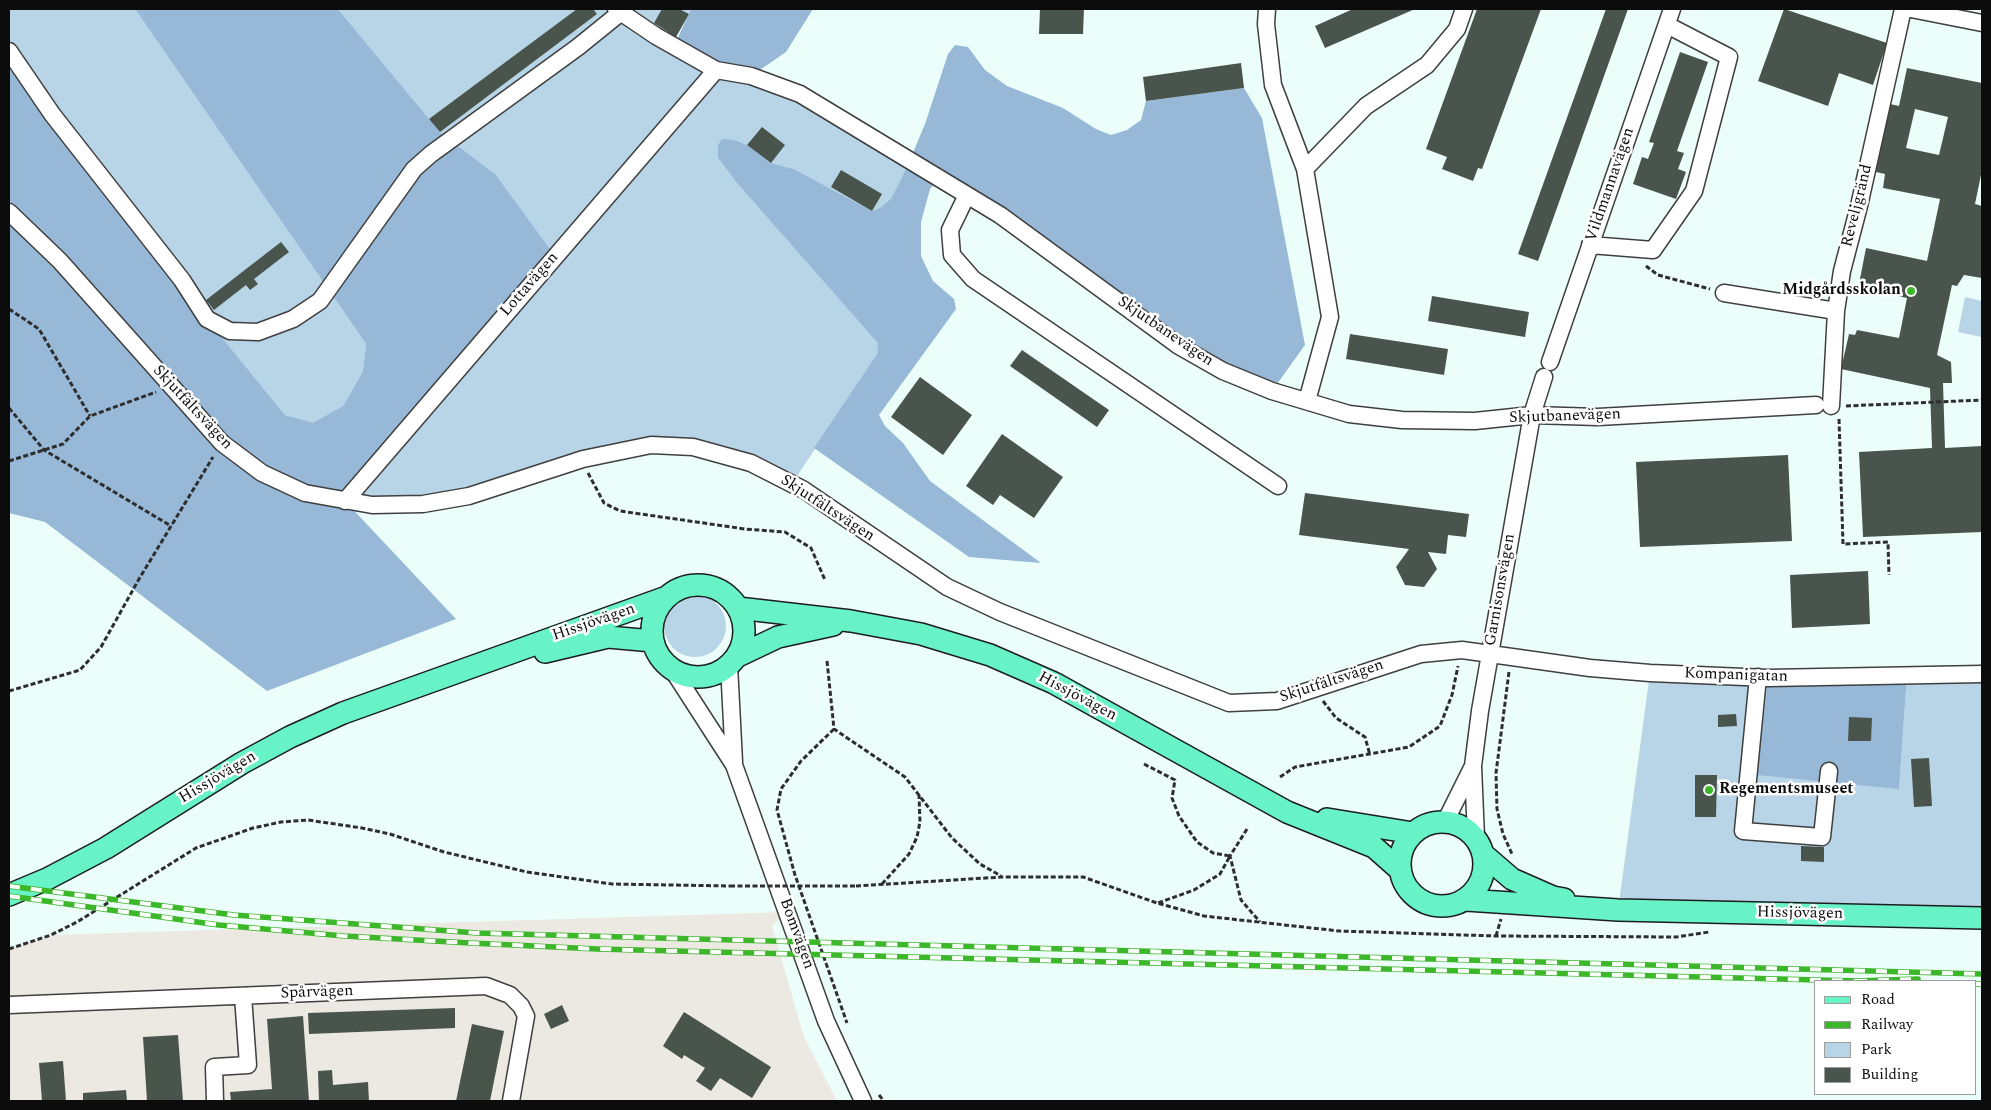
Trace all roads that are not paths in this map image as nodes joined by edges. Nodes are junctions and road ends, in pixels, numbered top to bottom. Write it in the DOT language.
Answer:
graph roads {
  1 [pos="1267,9"];
  2 [pos="1464,9"];
  3 [pos="1672,9"];
  4 [pos="1903,9"];
  5 [pos="1911,9"];
  6 [pos="618,11"];
  7 [pos="1982,23"];
  8 [pos="1667,25"];
  9 [pos="9,51"];
  10 [pos="716,70"];
  11 [pos="1305,170"];
  12 [pos="966,195"];
  13 [pos="9,212"];
  14 [pos="1590,245"];
  15 [pos="1724,293"];
  16 [pos="1836,311"];
  17 [pos="1308,401"];
  18 [pos="1828,406"];
  19 [pos="1532,415"];
  20 [pos="1278,486"];
  21 [pos="345,501"];
  22 [pos="667,597"];
  23 [pos="738,608"];
  24 [pos="851,621"];
  25 [pos="653,641"];
  26 [pos="1490,654"];
  27 [pos="733,661"];
  28 [pos="672,670"];
  29 [pos="1982,674"];
  30 [pos="435,678"];
  31 [pos="1758,678"];
  32 [pos="734,765"];
  33 [pos="1473,766"];
  34 [pos="1829,771"];
  35 [pos="1287,812"];
  36 [pos="1445,822"];
  37 [pos="1413,833"];
  38 [pos="1480,846"];
  39 [pos="1400,870"];
  40 [pos="9,895"];
  41 [pos="1466,900"];
  42 [pos="1618,910"];
  43 [pos="1982,918"];
  44 [pos="243,996"];
  45 [pos="9,1005"];
  46 [pos="215,1101"];
  47 [pos="511,1101"];
  48 [pos="863,1101"];
  1 -- 11 [label="street"];
  2 -- 11 [label="street"];
  3 -- 8 [label="street, Vildmannavägen"];
  4 -- 16 [label="street, Reveljgränd"];
  5 -- 7 [label="street"];
  6 -- 9 [label="street"];
  6 -- 10 [label="street, Skjutbanevägen"];
  8 -- 14 [label="street, Vildmannavägen"];
  8 -- 14 [label="street"];
  10 -- 12 [label="street, Skjutbanevägen"];
  10 -- 21 [label="street, Lottavägen"];
  11 -- 17 [label="street"];
  12 -- 17 [label="street, Skjutbanevägen"];
  12 -- 20 [label="street"];
  13 -- 21 [label="street, Skjutfältsvägen"];
  14 -- 19 [label="street, Vildmannavägen"];
  15 -- 16 [label="street"];
  16 -- 18 [label="street, Reveljgränd"];
  17 -- 19 [label="street, Skjutbanevägen"];
  18 -- 19 [label="street, Skjutbanevägen"];
  19 -- 26 [label="street, Garnisonsvägen"];
  21 -- 26 [label="street, Skjutfältsvägen"];
  22 -- 23 [label="main road"];
  22 -- 25 [label="main road"];
  22 -- 30 [label="main road, Hissjövägen"];
  23 -- 24 [label="main road, Hissjövägen"];
  23 -- 27 [label="main road"];
  24 -- 27 [label="main road, Hissjövägen"];
  24 -- 35 [label="main road, Hissjövägen"];
  25 -- 28 [label="main road"];
  25 -- 30 [label="main road, Hissjövägen"];
  26 -- 31 [label="street, Kompanigatan"];
  26 -- 33 [label="street, Garnisonsvägen"];
  27 -- 28 [label="main road"];
  27 -- 32 [label="street, Bomvägen"];
  28 -- 32 [label="street, Bomvägen"];
  29 -- 31 [label="street, Kompanigatan"];
  30 -- 40 [label="main road, Hissjövägen"];
  31 -- 34 [label="street"];
  32 -- 48 [label="street, Bomvägen"];
  33 -- 36 [label="street, Garnisonsvägen"];
  33 -- 38 [label="street, Garnisonsvägen"];
  35 -- 37 [label="main road, Hissjövägen"];
  35 -- 39 [label="main road, Hissjövägen"];
  36 -- 37 [label="main road"];
  36 -- 38 [label="main road"];
  37 -- 39 [label="main road"];
  38 -- 41 [label="main road"];
  38 -- 42 [label="main road, Hissjövägen"];
  39 -- 41 [label="main road"];
  41 -- 42 [label="main road, Hissjövägen"];
  42 -- 43 [label="main road, Hissjövägen"];
  44 -- 45 [label="street, Spårvägen"];
  44 -- 46 [label="street"];
  44 -- 47 [label="street, Spårvägen"];
}
